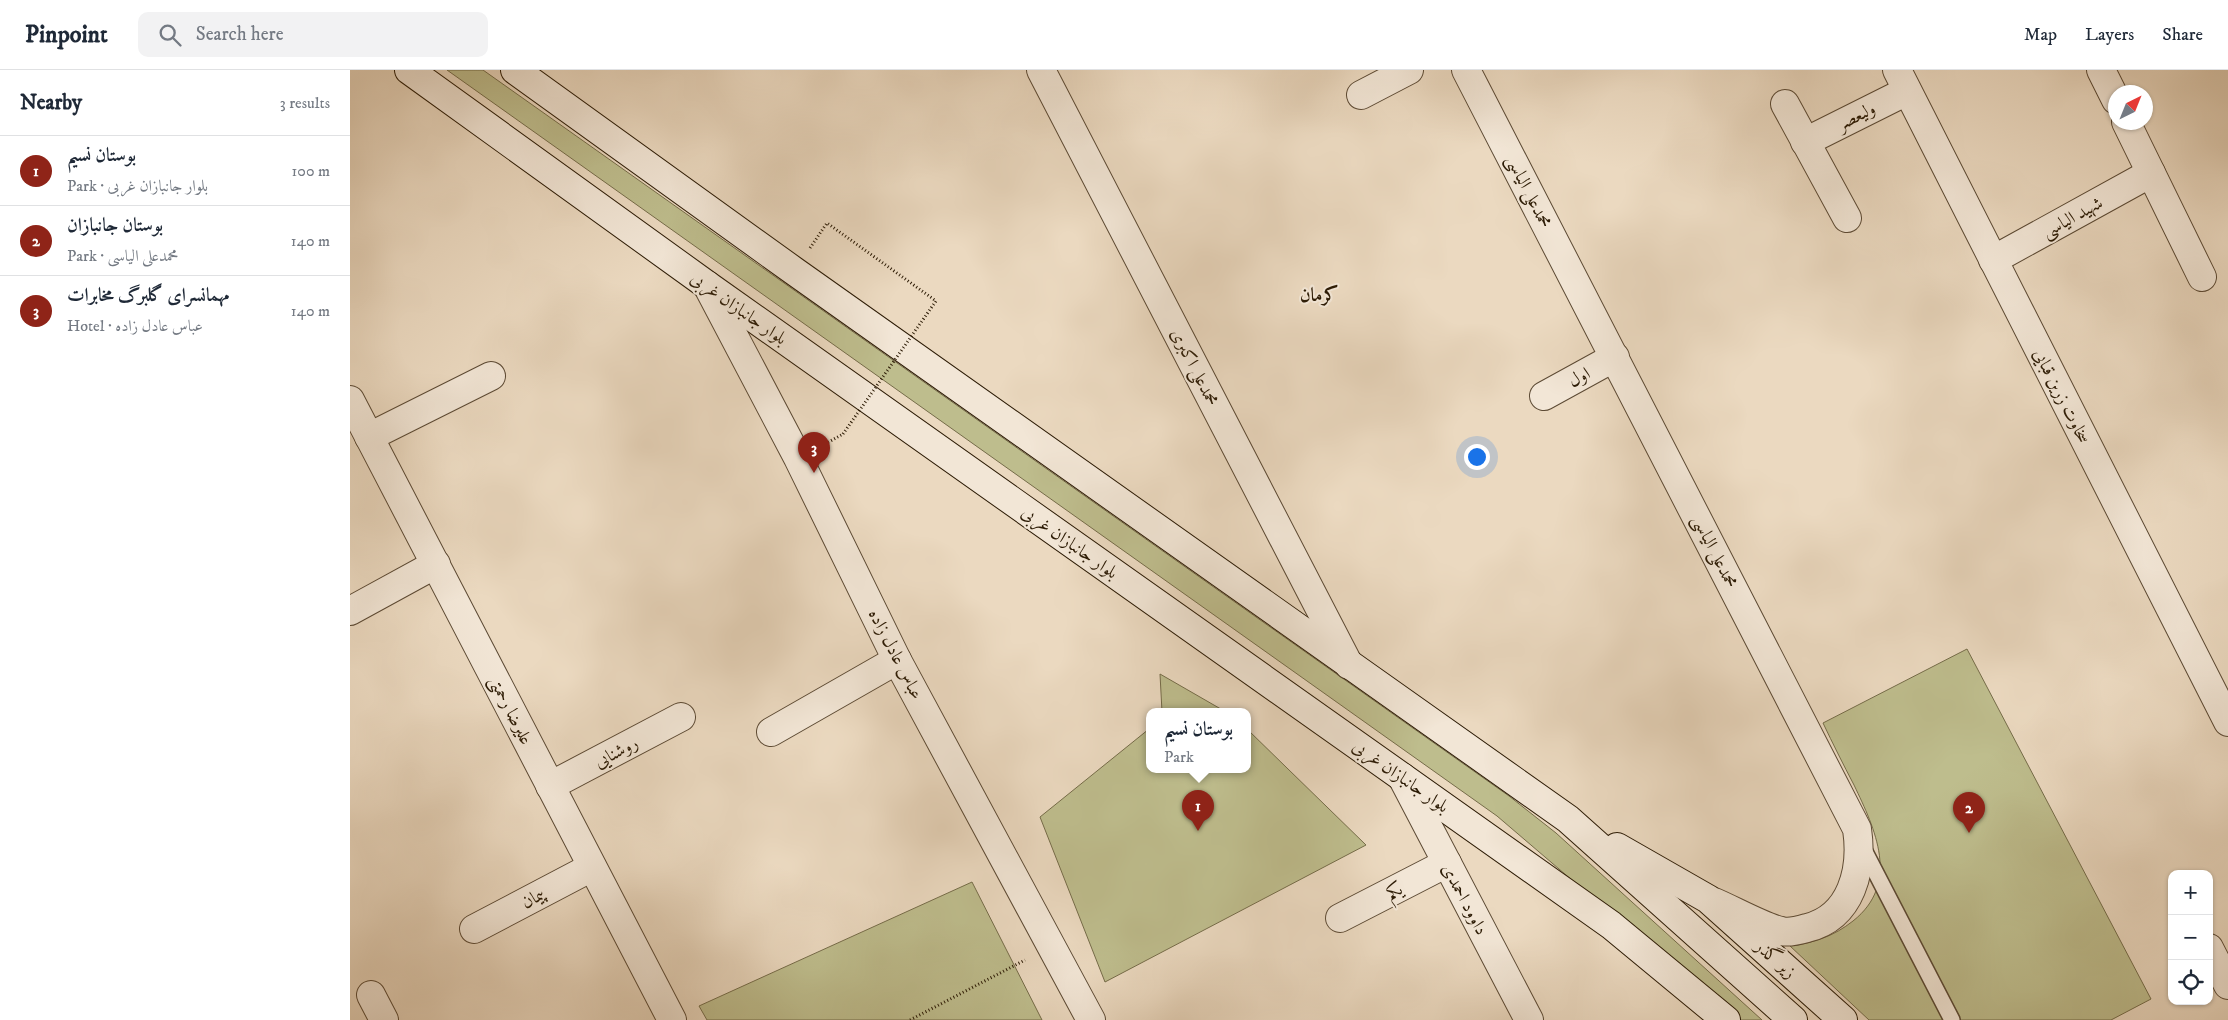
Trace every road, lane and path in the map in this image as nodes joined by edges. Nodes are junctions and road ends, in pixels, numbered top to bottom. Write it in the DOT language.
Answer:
graph roads {
  1 [pos="409,70"];
  2 [pos="515,70"];
  3 [pos="1041,70"];
  4 [pos="1409,70"];
  5 [pos="1466,70"];
  6 [pos="2101,70"];
  7 [pos="1902,80"];
  8 [pos="2108,85"];
  9 [pos="1361,95"];
  10 [pos="1785,104"];
  11 [pos="2130,130"];
  12 [pos="1805,142"];
  13 [pos="2151,173"];
  14 [pos="1847,218"];
  15 [pos="827,223"];
  16 [pos="1993,260"];
  17 [pos="2202,276"];
  18 [pos="707,285"];
  19 [pos="1614,357"];
  20 [pos="491,376"];
  21 [pos="1544,396"];
  22 [pos="350,400"];
  23 [pos="369,437"];
  24 [pos="821,446"];
  25 [pos="436,564"];
  26 [pos="350,611"];
  27 [pos="897,660"];
  28 [pos="1349,665"];
  29 [pos="681,717"];
  30 [pos="2228,722"];
  31 [pos="771,732"];
  32 [pos="1402,777"];
  33 [pos="550,786"];
  34 [pos="1568,819"];
  35 [pos="1859,840"];
  36 [pos="1447,864"];
  37 [pos="592,867"];
  38 [pos="1708,899"];
  39 [pos="1340,918"];
  40 [pos="474,929"];
  41 [pos="1052,946"];
  42 [pos="2213,956"];
  43 [pos="2228,985"];
  44 [pos="371,995"];
  45 [pos="384,1020"];
  46 [pos="672,1020"];
  47 [pos="910,1020"];
  48 [pos="1091,1020"];
  49 [pos="1529,1020"];
  50 [pos="1726,1020"];
  51 [pos="1792,1020"];
  52 [pos="1844,1020"];
  53 [pos="1952,1020"];
  1 -- 18 [label="street, بلوار جانبازان غربی"];
  2 -- 28 [label="street"];
  3 -- 28 [label="street, محمدعلی اکبری"];
  4 -- 9 [label="street"];
  5 -- 19 [label="street, محمدعلی الیاسی"];
  6 -- 8 [label="street"];
  7 -- 12 [label="street, ولیعصر"];
  7 -- 16 [label="street, سخاوت زرین قبایی"];
  10 -- 12 [label="street"];
  11 -- 13 [label="street"];
  12 -- 14 [label="street"];
  13 -- 16 [label="street, شهید الیاسی"];
  13 -- 17 [label="street"];
  15 -- 24 [label="path, bridge"];
  16 -- 30 [label="street, سخاوت زرین قبایی"];
  18 -- 27 [label="street, عباس عادل زاده"];
  18 -- 32 [label="street, بلوار جانبازان غربی"];
  19 -- 21 [label="street, اول"];
  19 -- 35 [label="street, محمدعلی الیاسی"];
  20 -- 23 [label="street"];
  22 -- 23 [label="street, علیرضا رحمتی"];
  23 -- 25 [label="street, علیرضا رحمتی"];
  25 -- 26 [label="street"];
  25 -- 33 [label="street, علیرضا رحمتی"];
  27 -- 31 [label="street"];
  27 -- 41 [label="street, عباس عادل زاده"];
  28 -- 34 [label="street"];
  29 -- 33 [label="street, روشنایی"];
  32 -- 36 [label="street, داوود احمدی"];
  32 -- 50 [label="street, بلوار جانبازان غربی"];
  33 -- 37 [label="street, علیرضا رحمتی"];
  34 -- 38 [label="street"];
  34 -- 51 [label="street"];
  35 -- 38 [label="street, محمدعلی الیاسی"];
  35 -- 53 [label="lane"];
  36 -- 39 [label="street, یکم"];
  36 -- 49 [label="street, داوود احمدی"];
  37 -- 40 [label="street, پیمان"];
  37 -- 46 [label="street, علیرضا رحمتی"];
  38 -- 52 [label="street, زیر گذر"];
  41 -- 47 [label="path"];
  41 -- 48 [label="street, عباس عادل زاده"];
  42 -- 43 [label="street"];
  44 -- 45 [label="street"];
}
